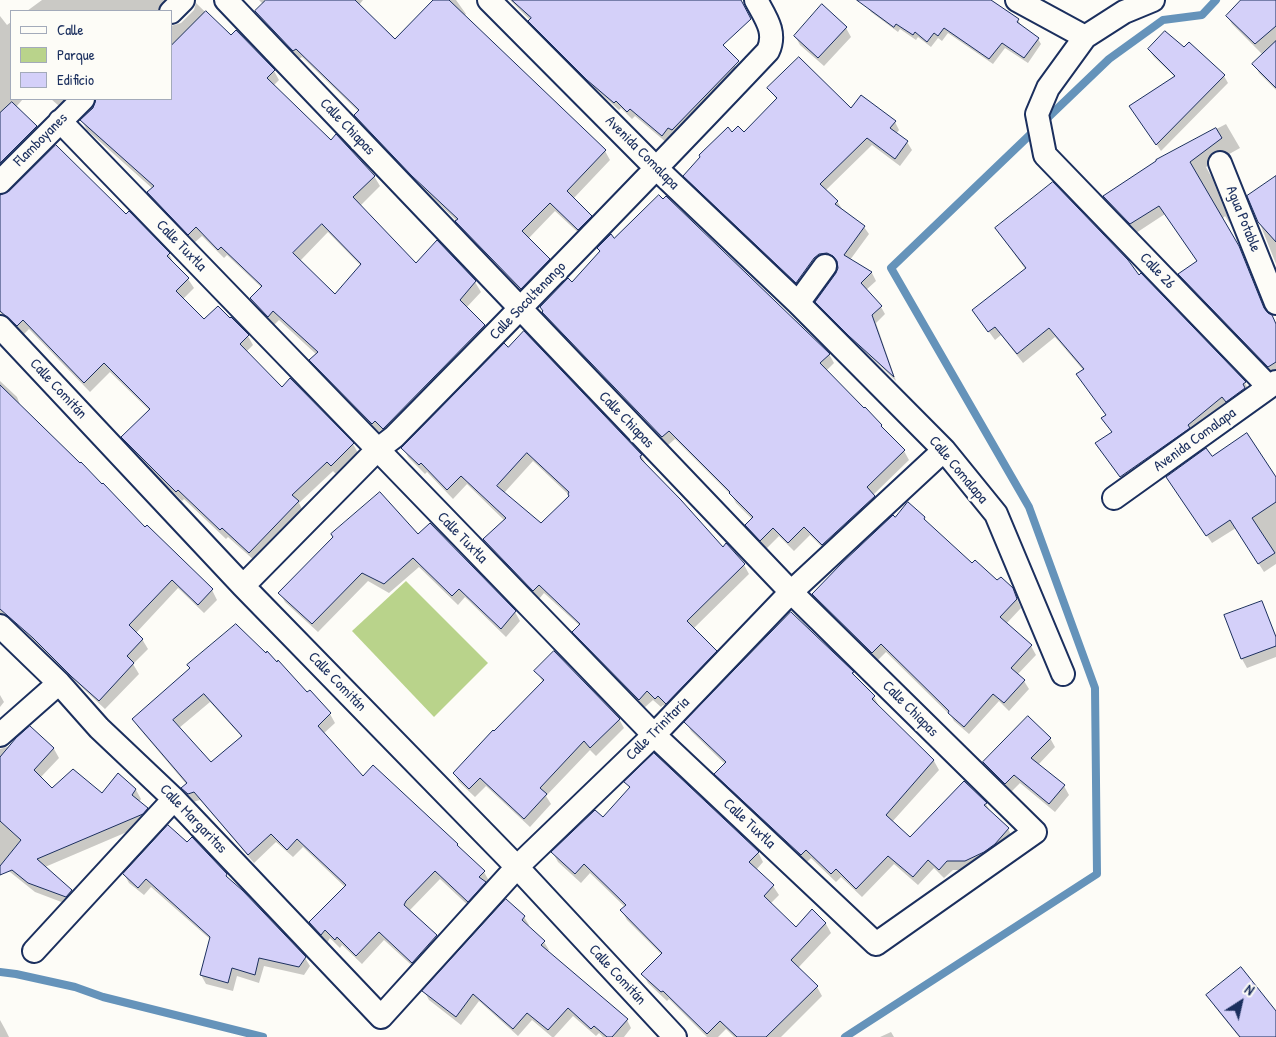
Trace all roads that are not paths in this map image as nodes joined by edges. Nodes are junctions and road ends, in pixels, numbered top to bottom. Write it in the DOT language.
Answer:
graph roads {
  1 [pos="183,0"];
  2 [pos="226,0"];
  3 [pos="489,0"];
  4 [pos="756,0"];
  5 [pos="1017,0"];
  6 [pos="1153,0"];
  7 [pos="172,11"];
  8 [pos="1085,38"];
  9 [pos="81,100"];
  10 [pos="60,121"];
  11 [pos="1220,163"];
  12 [pos="657,169"];
  13 [pos="0,182"];
  14 [pos="825,266"];
  15 [pos="798,303"];
  16 [pos="1276,303"];
  17 [pos="520,309"];
  18 [pos="0,327"];
  19 [pos="1272,384"];
  20 [pos="377,450"];
  21 [pos="944,450"];
  22 [pos="1114,498"];
  23 [pos="243,586"];
  24 [pos="791,592"];
  25 [pos="0,626"];
  26 [pos="1063,674"];
  27 [pos="60,683"];
  28 [pos="654,734"];
  29 [pos="0,735"];
  30 [pos="174,799"];
  31 [pos="517,867"];
  32 [pos="876,944"];
  33 [pos="34,951"];
  34 [pos="381,1017"];
  35 [pos="675,1037"];
  1 -- 7 [label="street"];
  2 -- 17 [label="street, Calle Chiapas"];
  3 -- 12 [label="street, Avenida Comalapa"];
  4 -- 12 [label="street, Calle Socoltenango"];
  5 -- 8 [label="street"];
  6 -- 8 [label="street"];
  8 -- 19 [label="street, Calle 26"];
  9 -- 10 [label="street, Flamboyanes"];
  10 -- 13 [label="street, Flamboyanes"];
  10 -- 20 [label="street, Calle Tuxtla"];
  11 -- 16 [label="street, Agua Potable"];
  12 -- 15 [label="street, Avenida Comalapa"];
  12 -- 17 [label="street, Calle Socoltenango"];
  14 -- 15 [label="street"];
  15 -- 21 [label="street, Calle Comalapa"];
  17 -- 20 [label="street, Calle Socoltenango"];
  17 -- 24 [label="street, Calle Chiapas"];
  18 -- 23 [label="street, Calle Comitán"];
  19 -- 22 [label="street, Avenida Comalapa"];
  20 -- 23 [label="street, Calle Socoltenango"];
  20 -- 28 [label="street, Calle Tuxtla"];
  21 -- 24 [label="street, Calle Trinitaria"];
  21 -- 26 [label="street, Calle Comalapa"];
  23 -- 31 [label="street, Calle Comitán"];
  24 -- 28 [label="street, Calle Trinitaria"];
  24 -- 32 [label="street, Calle Chiapas"];
  25 -- 27 [label="street, Calle Margaritas"];
  27 -- 29 [label="street"];
  27 -- 30 [label="street, Calle Margaritas"];
  28 -- 31 [label="street, Calle Trinitaria"];
  28 -- 32 [label="street, Calle Tuxtla"];
  30 -- 33 [label="street"];
  30 -- 34 [label="street, Calle Margaritas"];
  31 -- 34 [label="street, Calle Trinitaria"];
  31 -- 35 [label="street, Calle Comitán"];
}
